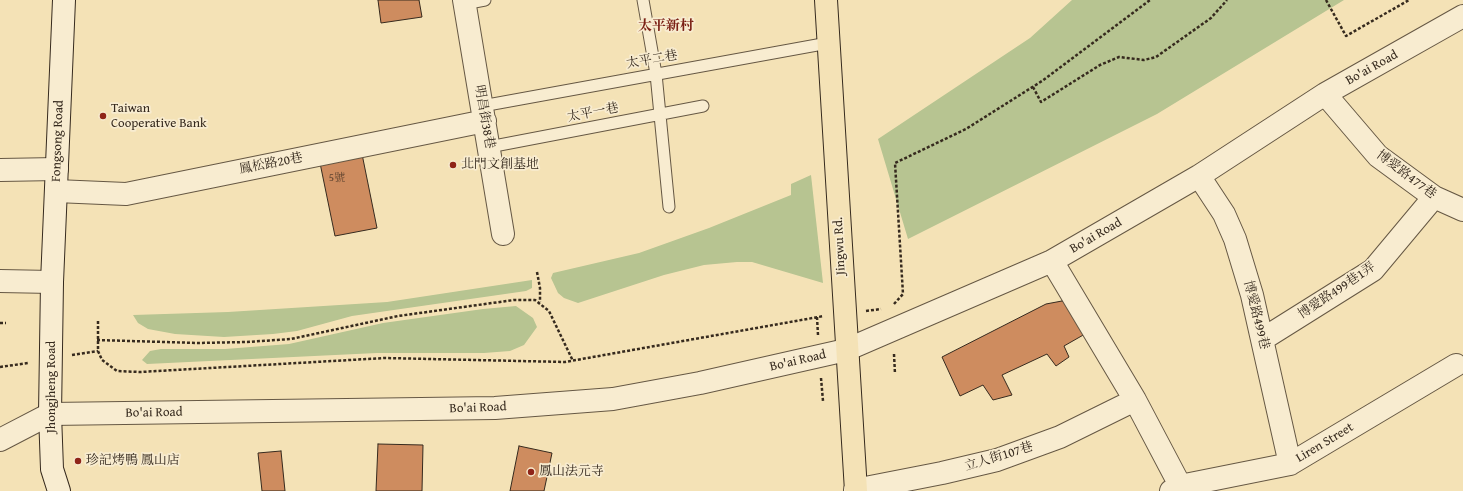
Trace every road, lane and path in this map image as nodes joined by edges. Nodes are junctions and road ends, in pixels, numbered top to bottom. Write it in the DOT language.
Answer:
graph roads {
  1 [pos="64,0"];
  2 [pos="643,0"];
  3 [pos="826,0"];
  4 [pos="1150,0"];
  5 [pos="1227,0"];
  6 [pos="1326,0"];
  7 [pos="1409,0"];
  8 [pos="471,1"];
  9 [pos="1463,16"];
  10 [pos="828,43"];
  11 [pos="656,74"];
  12 [pos="1033,87"];
  13 [pos="1325,94"];
  14 [pos="703,106"];
  15 [pos="483,113"];
  16 [pos="660,114"];
  17 [pos="489,147"];
  18 [pos="57,169"];
  19 [pos="0,170"];
  20 [pos="1199,176"];
  21 [pos="56,191"];
  22 [pos="1434,197"];
  23 [pos="669,207"];
  24 [pos="1463,210"];
  25 [pos="503,234"];
  26 [pos="1052,261"];
  27 [pos="537,272"];
  28 [pos="0,281"];
  29 [pos="52,282"];
  30 [pos="540,303"];
  31 [pos="890,308"];
  32 [pos="817,317"];
  33 [pos="98,321"];
  34 [pos="0,323"];
  35 [pos="6,323"];
  36 [pos="1263,339"];
  37 [pos="97,340"];
  38 [pos="846,350"];
  39 [pos="574,361"];
  40 [pos="1456,364"];
  41 [pos="0,367"];
  42 [pos="4,367"];
  43 [pos="1135,400"];
  44 [pos="50,414"];
  45 [pos="0,440"];
  46 [pos="1290,464"];
  47 [pos="1178,489"];
  48 [pos="855,490"];
  49 [pos="59,491"];
  1 -- 18 [label="street, Fongsong Road"];
  2 -- 11 [label="lane"];
  3 -- 10 [label="main road, Jingwu Rd."];
  4 -- 12 [label="path"];
  5 -- 12 [label="path"];
  6 -- 7 [label="path"];
  8 -- 15 [label="street, 明昌街38巷"];
  9 -- 13 [label="street, Bo'ai Road"];
  10 -- 11 [label="lane, 太平二巷"];
  10 -- 38 [label="main road, Jingwu Rd."];
  11 -- 15 [label="lane, 太平二巷"];
  11 -- 16 [label="lane"];
  12 -- 31 [label="path"];
  13 -- 20 [label="street, Bo'ai Road"];
  13 -- 22 [label="street, 博愛路477巷"];
  14 -- 16 [label="lane, 太平一巷"];
  15 -- 17 [label="street, 明昌街38巷"];
  15 -- 21 [label="street, 鳳松路20巷"];
  16 -- 17 [label="lane, 太平一巷"];
  16 -- 23 [label="lane"];
  17 -- 25 [label="street, 明昌街38巷"];
  18 -- 19 [label="street"];
  18 -- 21 [label="street, Fongsong Road"];
  20 -- 26 [label="street, Bo'ai Road"];
  20 -- 36 [label="street, 博愛路499巷"];
  21 -- 29 [label="street, Fongsong Road"];
  22 -- 24 [label="street, 博愛路477巷"];
  22 -- 36 [label="street, 博愛路499巷1弄"];
  26 -- 38 [label="street, Bo'ai Road"];
  26 -- 43 [label="street, Liren Street"];
  27 -- 30 [label="path"];
  28 -- 29 [label="street"];
  29 -- 44 [label="street, Jhongjheng Road"];
  30 -- 37 [label="path"];
  30 -- 39 [label="path"];
  32 -- 39 [label="path"];
  33 -- 37 [label="path"];
  34 -- 35 [label="path"];
  36 -- 46 [label="street, 博愛路499巷"];
  37 -- 39 [label="path"];
  38 -- 44 [label="street, Bo'ai Road"];
  38 -- 48 [label="main road, Jingwu Rd."];
  40 -- 46 [label="street, Liren Street"];
  41 -- 42 [label="path"];
  43 -- 47 [label="street, Liren Street"];
  43 -- 48 [label="street, 立人街107巷"];
  44 -- 45 [label="street"];
  44 -- 49 [label="street, Jhongjheng Road"];
  46 -- 47 [label="street, Liren Street"];
}
